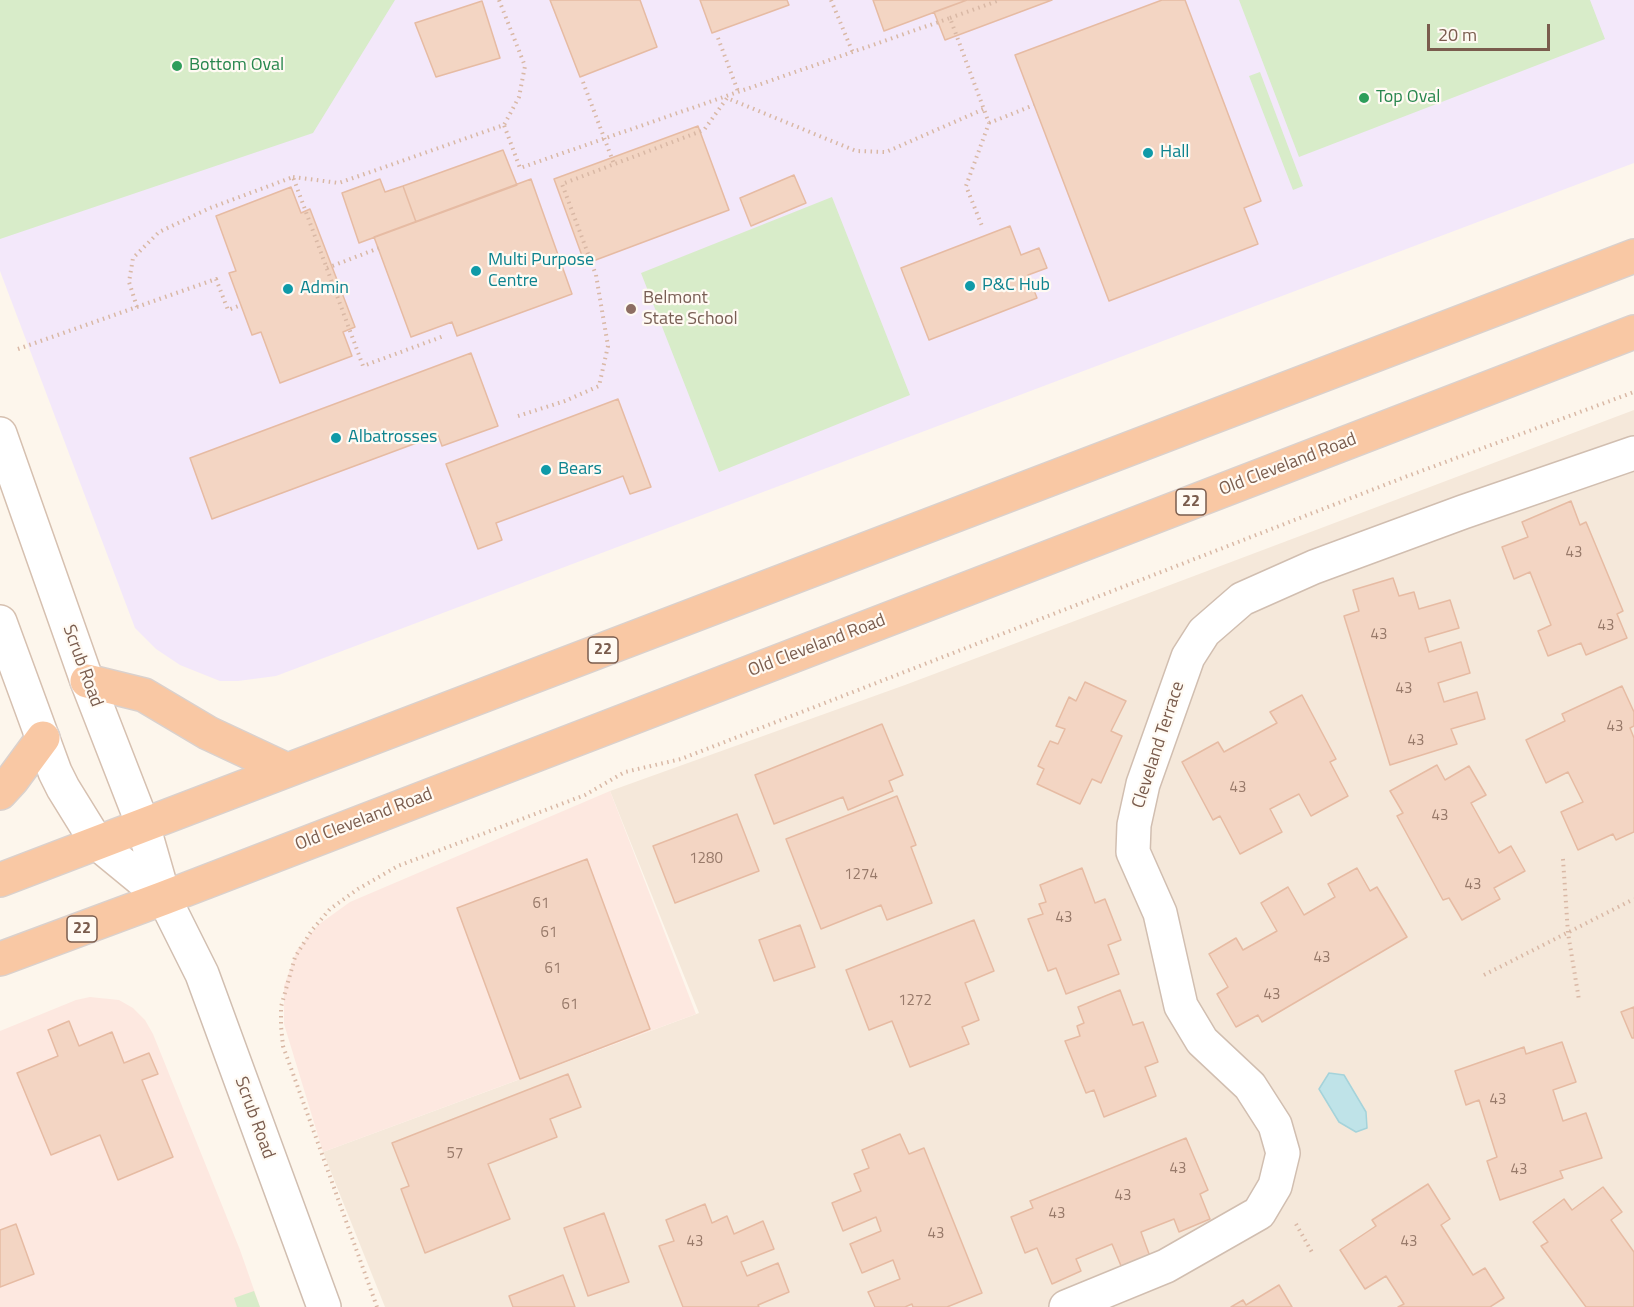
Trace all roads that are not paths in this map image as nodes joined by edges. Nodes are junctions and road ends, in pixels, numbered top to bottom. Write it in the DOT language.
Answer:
graph roads {
  1 [pos="1634,256"];
  2 [pos="1634,332"];
  3 [pos="0,434"];
  4 [pos="1634,453"];
  5 [pos="0,622"];
  6 [pos="87,681"];
  7 [pos="43,738"];
  8 [pos="286,770"];
  9 [pos="0,793"];
  10 [pos="143,825"];
  11 [pos="97,843"];
  12 [pos="0,880"];
  13 [pos="164,898"];
  14 [pos="0,959"];
  15 [pos="324,1307"];
  16 [pos="1066,1307"];
  1 -- 8 [label="highway, 22"];
  2 -- 13 [label="highway, Old Cleveland Road / 22"];
  3 -- 6 [label="street, Scrub Road"];
  4 -- 16 [label="street, Cleveland Terrace"];
  5 -- 7 [label="street, Scrub Road"];
  6 -- 8 [label="highway"];
  6 -- 10 [label="street, Scrub Road"];
  7 -- 9 [label="highway"];
  7 -- 11 [label="street, Scrub Road"];
  8 -- 10 [label="highway, 22"];
  10 -- 11 [label="highway, 22"];
  10 -- 13 [label="street, Scrub Road"];
  11 -- 12 [label="highway, 22"];
  11 -- 13 [label="street, Scrub Road"];
  13 -- 14 [label="highway, Old Cleveland Road / 22"];
  13 -- 15 [label="street, Scrub Road"];
}
